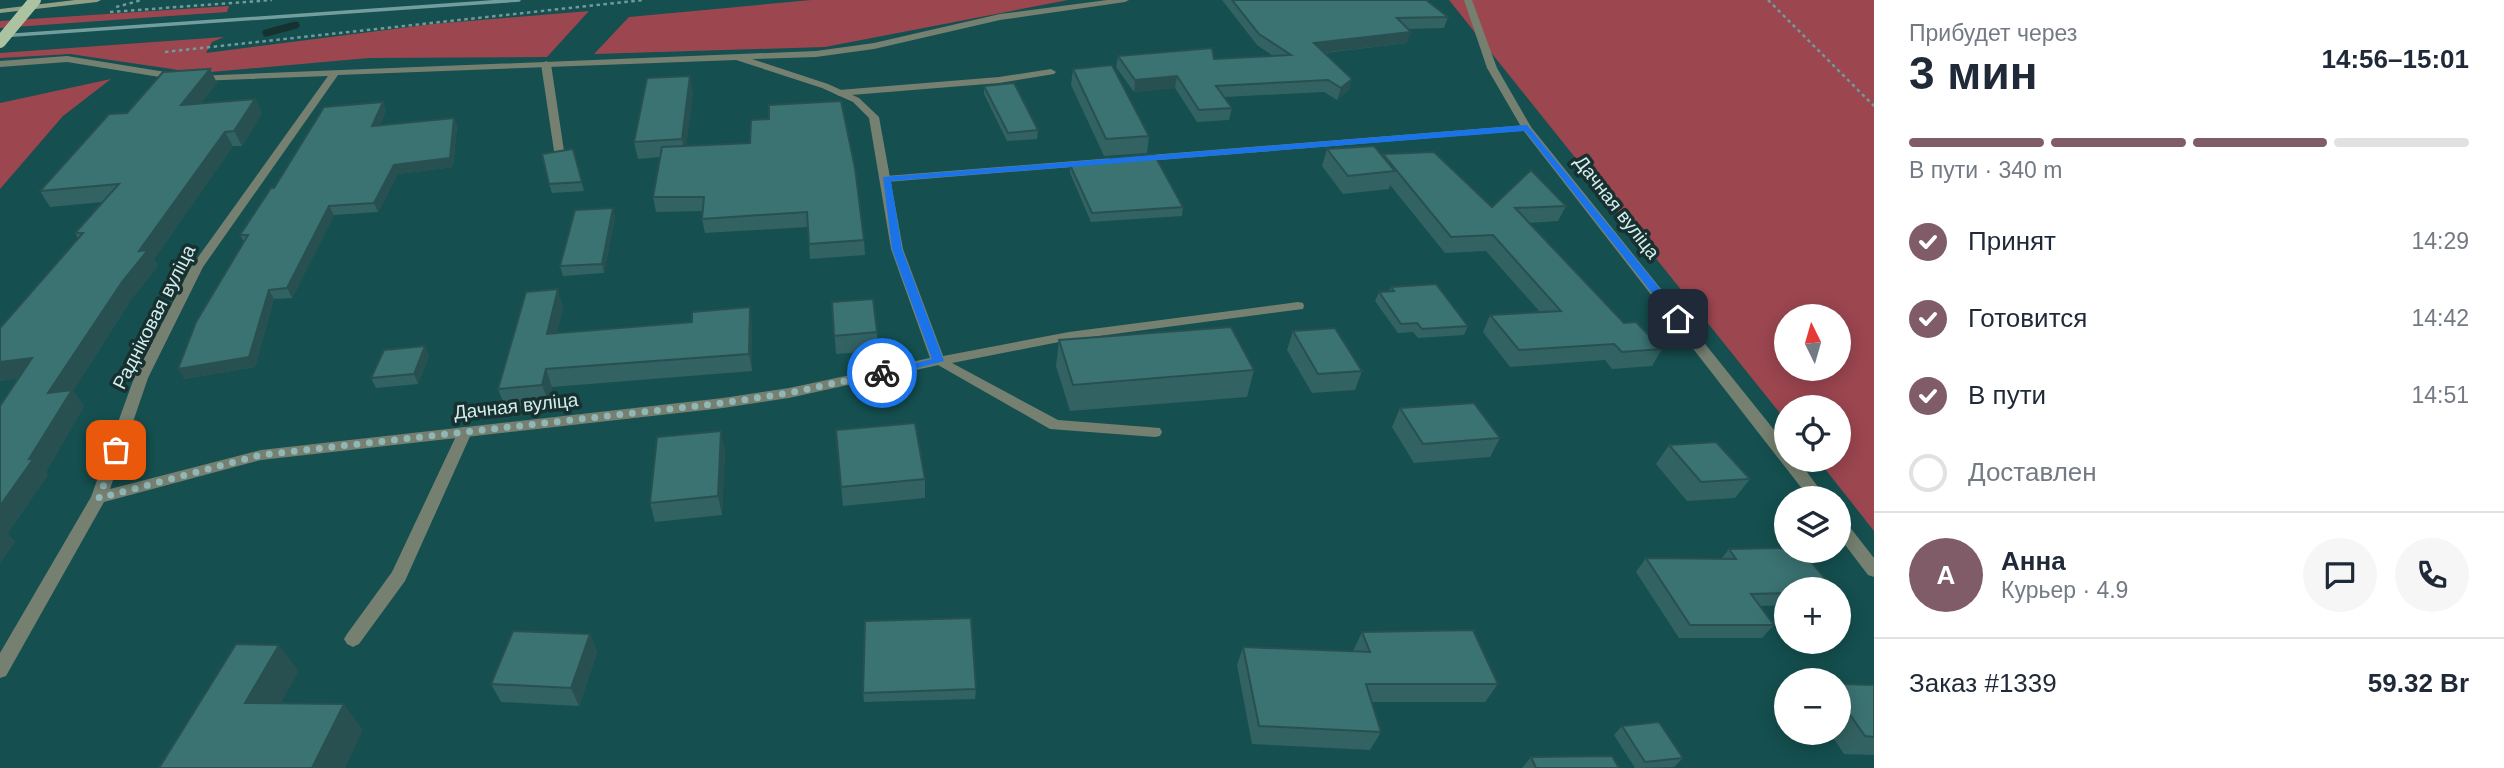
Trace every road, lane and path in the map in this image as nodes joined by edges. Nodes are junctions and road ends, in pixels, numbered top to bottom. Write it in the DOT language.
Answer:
graph roads {
  1 [pos="36,0"];
  2 [pos="97,0"];
  3 [pos="272,0"];
  4 [pos="643,0"];
  5 [pos="1125,0"];
  6 [pos="1468,0"];
  7 [pos="1768,0"];
  8 [pos="0,11"];
  9 [pos="107,12"];
  10 [pos="0,43"];
  11 [pos="155,53"];
  12 [pos="739,58"];
  13 [pos="0,64"];
  14 [pos="546,64"];
  15 [pos="1051,72"];
  16 [pos="335,73"];
  17 [pos="839,93"];
  18 [pos="1874,106"];
  19 [pos="1527,128"];
  20 [pos="559,151"];
  21 [pos="886,179"];
  22 [pos="1298,306"];
  23 [pos="938,361"];
  24 [pos="465,432"];
  25 [pos="1155,432"];
  26 [pos="1774,441"];
  27 [pos="1798,472"];
  28 [pos="1809,486"];
  29 [pos="99,498"];
  30 [pos="1851,540"];
  31 [pos="1874,570"];
  32 [pos="353,639"];
  33 [pos="0,670"];
  1 -- 10 [label="highway, bridge"];
  2 -- 8 [label="main road"];
  3 -- 9 [label="path"];
  4 -- 11 [label="path"];
  5 -- 12 [label="street"];
  6 -- 19 [label="street, Дачная вуліца"];
  7 -- 18 [label="path"];
  12 -- 14 [label="street"];
  12 -- 17 [label="street"];
  13 -- 16 [label="street"];
  14 -- 16 [label="street"];
  14 -- 20 [label="street"];
  15 -- 17 [label="street"];
  16 -- 29 [label="street, Радніковая вуліца"];
  17 -- 21 [label="street"];
  19 -- 21 [label="street"];
  19 -- 26 [label="street, Дачная вуліца"];
  21 -- 23 [label="street"];
  22 -- 23 [label="street, Дачная вуліца"];
  23 -- 24 [label="street, Дачная вуліца"];
  23 -- 25 [label="street"];
  24 -- 29 [label="street, Дачная вуліца"];
  24 -- 32 [label="street"];
  27 -- 28 [label="street, Дачная вуліца"];
  29 -- 33 [label="street, Радніковая вуліца"];
  30 -- 31 [label="street"];
}
